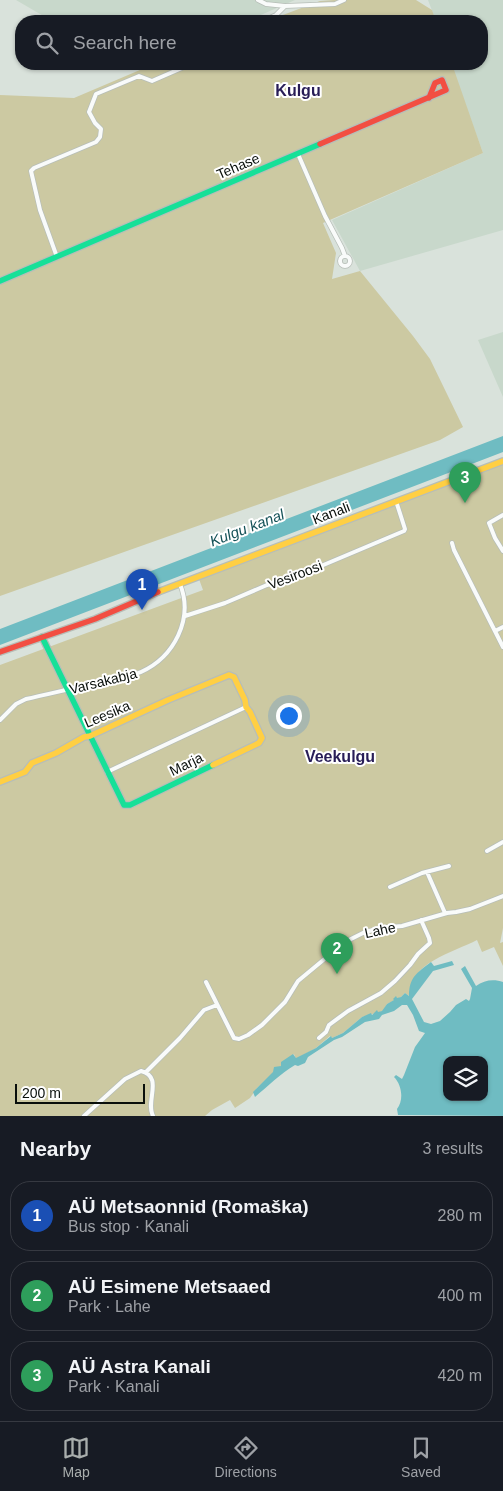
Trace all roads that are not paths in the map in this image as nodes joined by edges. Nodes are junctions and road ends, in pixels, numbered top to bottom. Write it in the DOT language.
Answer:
graph roads {
  1 [pos="258,0"];
  2 [pos="344,0"];
  3 [pos="285,6"];
  4 [pos="276,15"];
  5 [pos="177,70"];
  6 [pos="429,98"];
  7 [pos="298,154"];
  8 [pos="345,256"];
  9 [pos="57,257"];
  10 [pos="0,281"];
  11 [pos="503,462"];
  12 [pos="396,501"];
  13 [pos="503,515"];
  14 [pos="452,542"];
  15 [pos="503,551"];
  16 [pos="180,584"];
  17 [pos="185,616"];
  18 [pos="503,627"];
  19 [pos="495,631"];
  20 [pos="42,637"];
  21 [pos="503,647"];
  22 [pos="0,652"];
  23 [pos="68,690"];
  24 [pos="246,707"];
  25 [pos="0,720"];
  26 [pos="90,736"];
  27 [pos="107,772"];
  28 [pos="0,782"];
  29 [pos="503,842"];
  30 [pos="487,850"];
  31 [pos="449,866"];
  32 [pos="427,872"];
  33 [pos="390,887"];
  34 [pos="503,896"];
  35 [pos="445,913"];
  36 [pos="421,920"];
  37 [pos="206,982"];
  38 [pos="217,1005"];
  39 [pos="319,1038"];
  40 [pos="146,1072"];
  41 [pos="84,1116"];
  42 [pos="153,1116"];
  1 -- 3 [label="street"];
  2 -- 3 [label="street"];
  3 -- 4 [label="street"];
  5 -- 9 [label="street"];
  6 -- 7 [label="street, Tehase"];
  7 -- 8 [label="street"];
  7 -- 9 [label="street, Tehase"];
  9 -- 10 [label="street, Tehase"];
  11 -- 12 [label="street, Kanali"];
  12 -- 16 [label="street, Kanali"];
  12 -- 17 [label="street, Vesiroosi"];
  13 -- 15 [label="street"];
  14 -- 19 [label="street"];
  16 -- 17 [label="street"];
  16 -- 20 [label="street, Kanali"];
  17 -- 23 [label="street, Varsakabja"];
  18 -- 19 [label="street"];
  19 -- 21 [label="street"];
  20 -- 22 [label="street, Kanali"];
  20 -- 23 [label="street"];
  23 -- 25 [label="street, Varsakabja"];
  23 -- 26 [label="street"];
  24 -- 26 [label="street, Leesika"];
  24 -- 27 [label="street"];
  24 -- 27 [label="street, Marja"];
  26 -- 27 [label="street"];
  26 -- 28 [label="street, Leesika"];
  29 -- 30 [label="street"];
  31 -- 32 [label="street"];
  32 -- 33 [label="street"];
  32 -- 35 [label="street"];
  34 -- 35 [label="street, Lahe"];
  35 -- 36 [label="street, Lahe"];
  36 -- 38 [label="street, Lahe"];
  36 -- 39 [label="street"];
  37 -- 38 [label="street"];
  38 -- 40 [label="street"];
  40 -- 41 [label="street"];
  40 -- 42 [label="street"];
}
